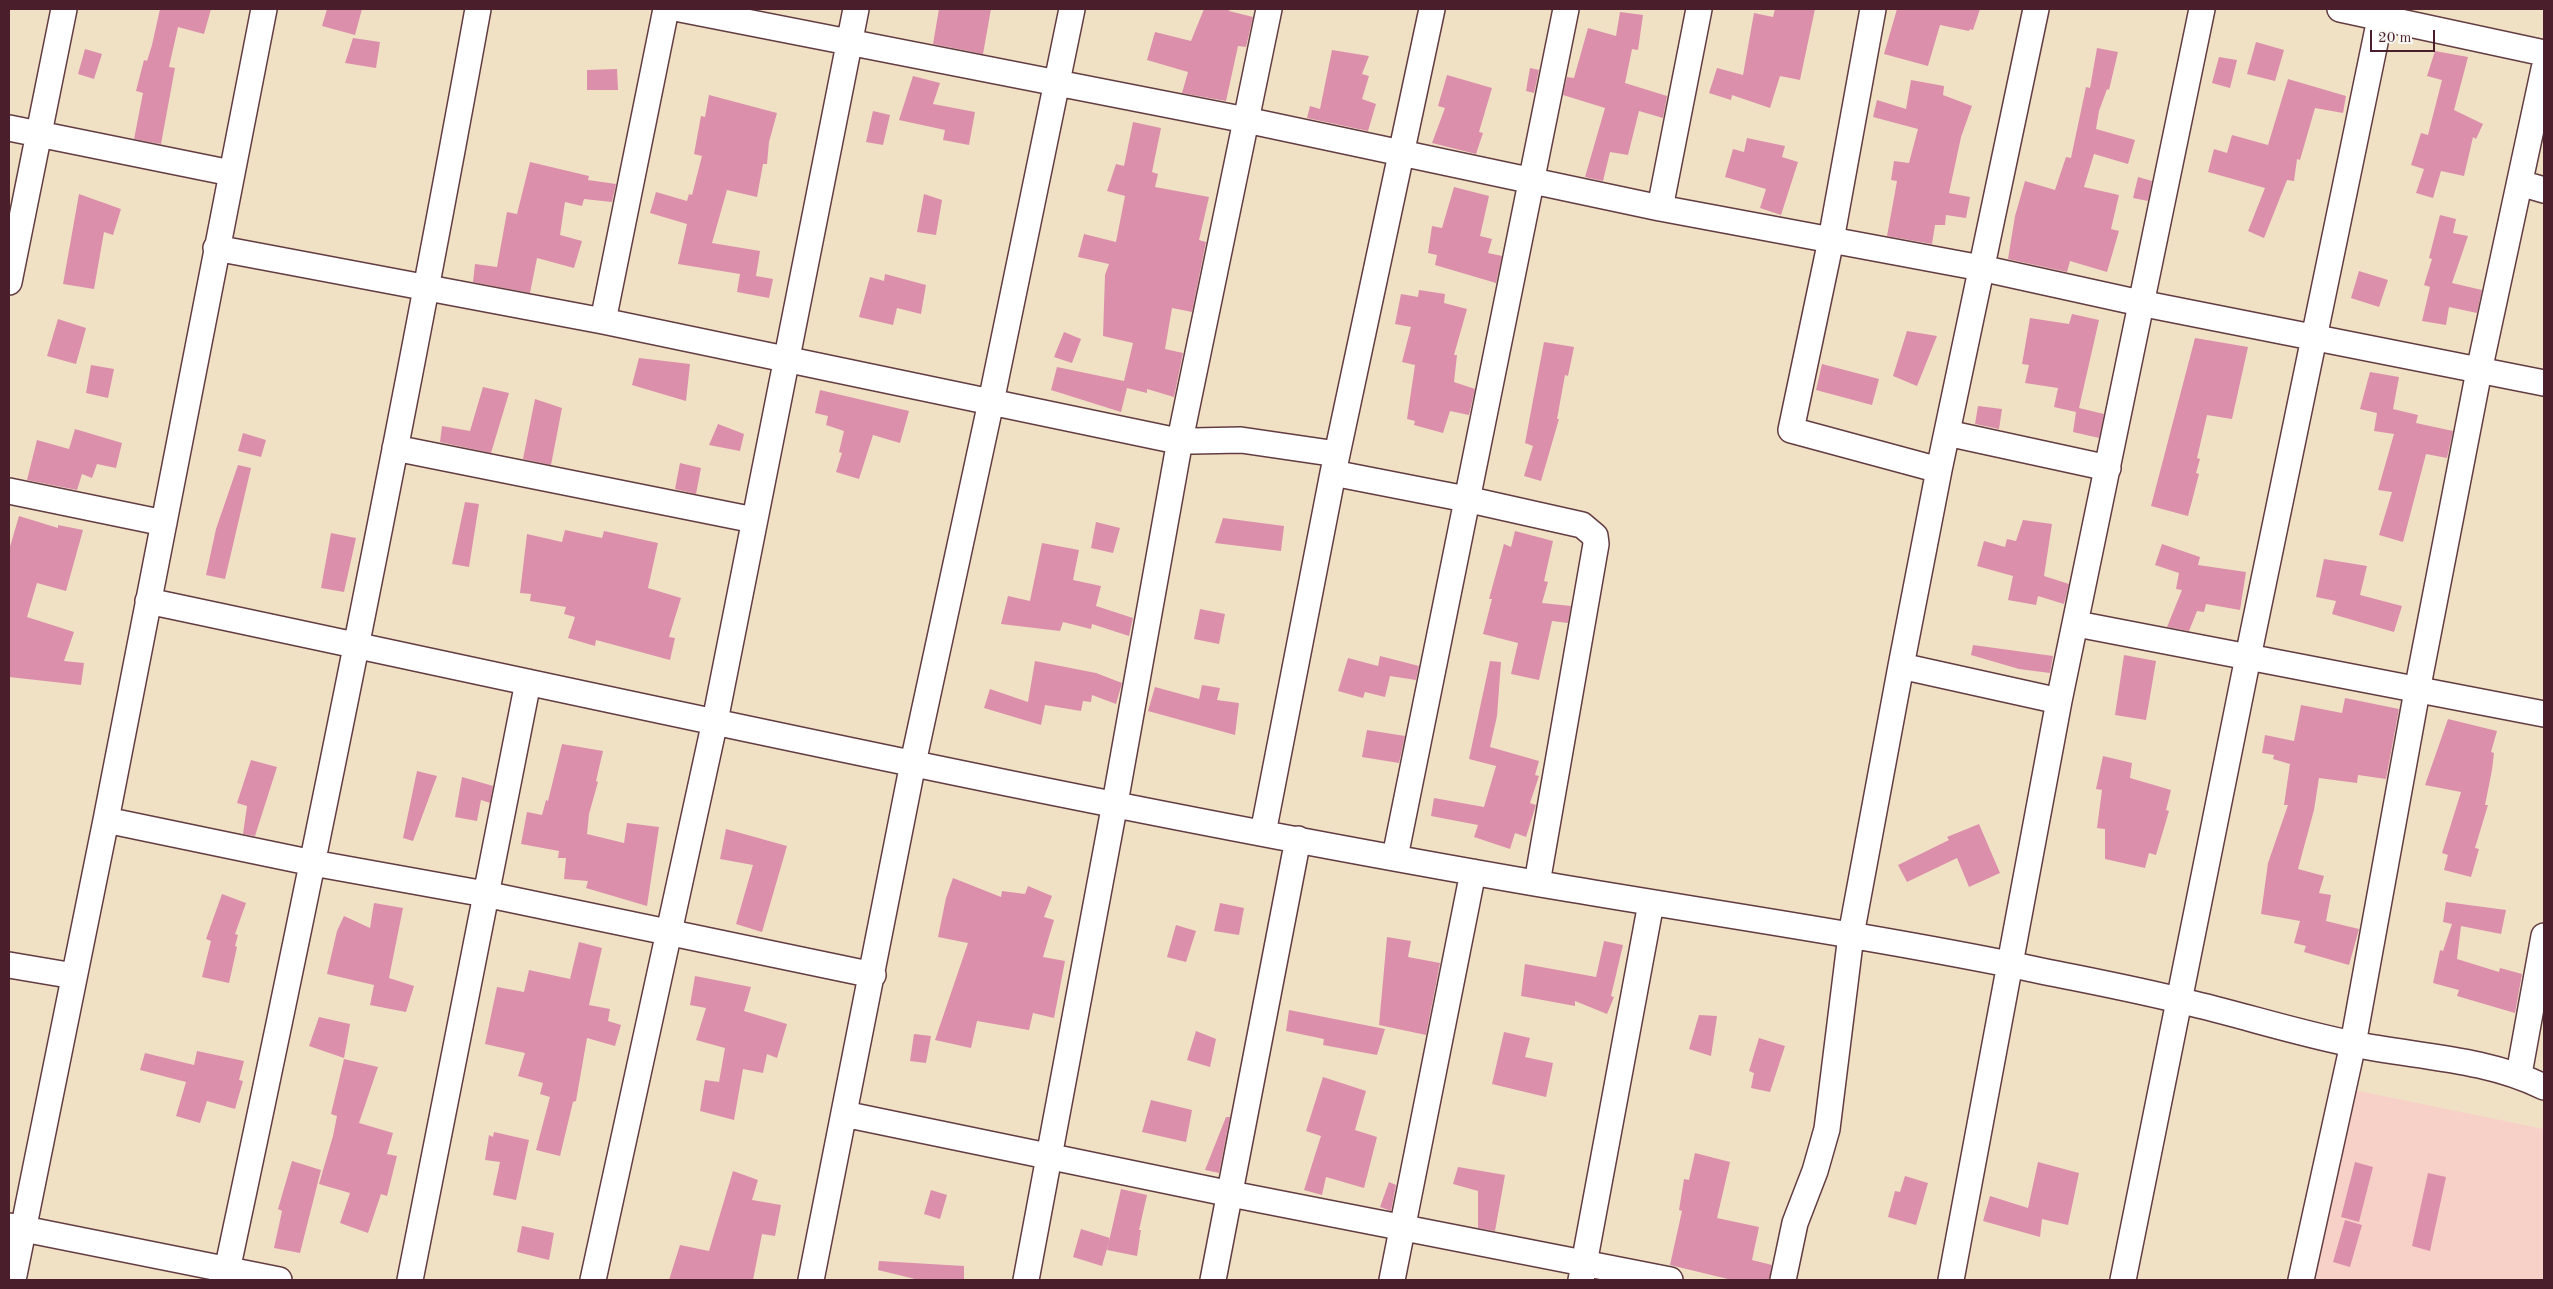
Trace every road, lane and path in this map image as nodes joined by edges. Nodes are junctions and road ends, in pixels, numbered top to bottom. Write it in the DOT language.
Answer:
graph roads {
  1 [pos="64,9"];
  2 [pos="264,9"];
  3 [pos="478,9"];
  4 [pos="666,9"];
  5 [pos="680,9"];
  6 [pos="856,9"];
  7 [pos="1072,9"];
  8 [pos="1269,9"];
  9 [pos="1432,9"];
  10 [pos="1566,9"];
  11 [pos="1700,9"];
  12 [pos="1873,9"];
  13 [pos="2036,9"];
  14 [pos="2202,9"];
  15 [pos="2340,9"];
  16 [pos="2381,13"];
  17 [pos="850,42"];
  18 [pos="2544,53"];
  19 [pos="2544,69"];
  20 [pos="1057,84"];
  21 [pos="1246,120"];
  22 [pos="9,128"];
  23 [pos="38,134"];
  24 [pos="1401,153"];
  25 [pos="231,173"];
  26 [pos="1530,181"];
  27 [pos="2520,183"];
  28 [pos="2544,190"];
  29 [pos="1660,208"];
  30 [pos="1831,240"];
  31 [pos="216,248"];
  32 [pos="1981,268"];
  33 [pos="9,282"];
  34 [pos="427,287"];
  35 [pos="2140,303"];
  36 [pos="603,321"];
  37 [pos="2313,338"];
  38 [pos="786,358"];
  39 [pos="2479,370"];
  40 [pos="2544,383"];
  41 [pos="991,402"];
  42 [pos="1947,433"];
  43 [pos="1180,440"];
  44 [pos="395,448"];
  45 [pos="1335,464"];
  46 [pos="2108,468"];
  47 [pos="1938,470"];
  48 [pos="9,491"];
  49 [pos="1466,499"];
  50 [pos="754,520"];
  51 [pos="164,523"];
  52 [pos="148,601"];
  53 [pos="2076,624"];
  54 [pos="357,645"];
  55 [pos="2248,657"];
  56 [pos="1901,666"];
  57 [pos="528,682"];
  58 [pos="2417,691"];
  59 [pos="2059,701"];
  60 [pos="2544,714"];
  61 [pos="716,721"];
  62 [pos="913,763"];
  63 [pos="1116,803"];
  64 [pos="106,820"];
  65 [pos="1263,832"];
  66 [pos="1298,839"];
  67 [pos="1395,857"];
  68 [pos="313,863"];
  69 [pos="1473,872"];
  70 [pos="1537,883"];
  71 [pos="485,894"];
  72 [pos="1651,903"];
  73 [pos="669,932"];
  74 [pos="1851,935"];
  75 [pos="2544,936"];
  76 [pos="9,965"];
  77 [pos="2012,965"];
  78 [pos="873,975"];
  79 [pos="74,976"];
  80 [pos="2181,1000"];
  81 [pos="2353,1044"];
  82 [pos="2519,1074"];
  83 [pos="2544,1087"];
  84 [pos="844,1114"];
  85 [pos="1050,1155"];
  86 [pos="1231,1194"];
  87 [pos="16,1227"];
  88 [pos="1403,1228"];
  89 [pos="1583,1272"];
  90 [pos="226,1275"];
  91 [pos="13,1280"];
  92 [pos="279,1280"];
  93 [pos="410,1280"];
  94 [pos="593,1280"];
  95 [pos="811,1280"];
  96 [pos="1026,1280"];
  97 [pos="1213,1280"];
  98 [pos="1392,1280"];
  99 [pos="1670,1280"];
  100 [pos="1783,1280"];
  101 [pos="1952,1280"];
  102 [pos="2123,1280"];
  103 [pos="2301,1280"];
  1 -- 23 [label="street"];
  2 -- 25 [label="street"];
  3 -- 34 [label="street"];
  4 -- 36 [label="street"];
  5 -- 17 [label="street"];
  6 -- 17 [label="street"];
  7 -- 20 [label="street"];
  8 -- 21 [label="street"];
  9 -- 24 [label="street"];
  10 -- 26 [label="street"];
  11 -- 29 [label="street"];
  12 -- 30 [label="street"];
  13 -- 32 [label="street"];
  14 -- 35 [label="street"];
  15 -- 16 [label="street"];
  16 -- 18 [label="street"];
  16 -- 37 [label="street"];
  17 -- 20 [label="street"];
  17 -- 38 [label="street"];
  19 -- 27 [label="street"];
  20 -- 21 [label="street"];
  20 -- 41 [label="street"];
  21 -- 24 [label="street"];
  21 -- 43 [label="street"];
  22 -- 23 [label="street"];
  23 -- 25 [label="street"];
  23 -- 33 [label="street"];
  24 -- 26 [label="street"];
  24 -- 45 [label="street"];
  25 -- 31 [label="street"];
  26 -- 29 [label="street"];
  26 -- 49 [label="street"];
  27 -- 28 [label="street"];
  27 -- 39 [label="street"];
  29 -- 30 [label="street"];
  30 -- 32 [label="street"];
  30 -- 47 [label="street"];
  31 -- 34 [label="street"];
  31 -- 51 [label="street"];
  32 -- 35 [label="street"];
  32 -- 42 [label="street"];
  34 -- 36 [label="street"];
  34 -- 44 [label="street"];
  35 -- 37 [label="street"];
  35 -- 46 [label="street"];
  36 -- 38 [label="street"];
  37 -- 39 [label="street"];
  37 -- 55 [label="street"];
  38 -- 41 [label="street"];
  38 -- 50 [label="street"];
  39 -- 40 [label="street"];
  39 -- 58 [label="street"];
  41 -- 43 [label="street"];
  41 -- 62 [label="street"];
  42 -- 46 [label="street"];
  42 -- 47 [label="street"];
  43 -- 45 [label="street"];
  43 -- 63 [label="street"];
  44 -- 50 [label="street"];
  44 -- 54 [label="street"];
  45 -- 49 [label="street"];
  45 -- 65 [label="street"];
  46 -- 53 [label="street"];
  47 -- 56 [label="street"];
  48 -- 51 [label="street"];
  49 -- 67 [label="street"];
  49 -- 70 [label="street"];
  50 -- 61 [label="street"];
  51 -- 52 [label="street"];
  52 -- 54 [label="street"];
  52 -- 64 [label="street"];
  53 -- 55 [label="street"];
  53 -- 59 [label="street"];
  54 -- 57 [label="street"];
  54 -- 68 [label="street"];
  55 -- 58 [label="street"];
  55 -- 80 [label="street"];
  56 -- 59 [label="street"];
  56 -- 74 [label="street"];
  57 -- 61 [label="street"];
  57 -- 71 [label="street"];
  58 -- 60 [label="street"];
  58 -- 81 [label="street"];
  59 -- 77 [label="street"];
  61 -- 62 [label="street"];
  61 -- 73 [label="street"];
  62 -- 63 [label="street"];
  62 -- 78 [label="street"];
  63 -- 65 [label="street"];
  63 -- 85 [label="street"];
  64 -- 68 [label="street"];
  64 -- 79 [label="street"];
  65 -- 66 [label="street"];
  66 -- 67 [label="street"];
  66 -- 86 [label="street"];
  67 -- 69 [label="street"];
  68 -- 71 [label="street"];
  68 -- 90 [label="street"];
  69 -- 70 [label="street"];
  69 -- 88 [label="street"];
  70 -- 72 [label="street"];
  71 -- 73 [label="street"];
  71 -- 93 [label="street"];
  72 -- 74 [label="street"];
  72 -- 89 [label="street"];
  73 -- 78 [label="street"];
  73 -- 94 [label="street"];
  74 -- 77 [label="street"];
  74 -- 100 [label="street"];
  75 -- 82 [label="street"];
  76 -- 79 [label="street"];
  77 -- 80 [label="street"];
  77 -- 101 [label="street"];
  78 -- 84 [label="street"];
  79 -- 87 [label="street"];
  80 -- 81 [label="street"];
  80 -- 102 [label="street"];
  81 -- 82 [label="street"];
  81 -- 103 [label="street"];
  82 -- 83 [label="street"];
  84 -- 85 [label="street"];
  84 -- 95 [label="street"];
  85 -- 86 [label="street"];
  85 -- 96 [label="street"];
  86 -- 88 [label="street"];
  86 -- 97 [label="street"];
  87 -- 90 [label="street"];
  87 -- 91 [label="street"];
  88 -- 89 [label="street"];
  88 -- 98 [label="street"];
  89 -- 99 [label="street"];
  90 -- 92 [label="street"];
}
